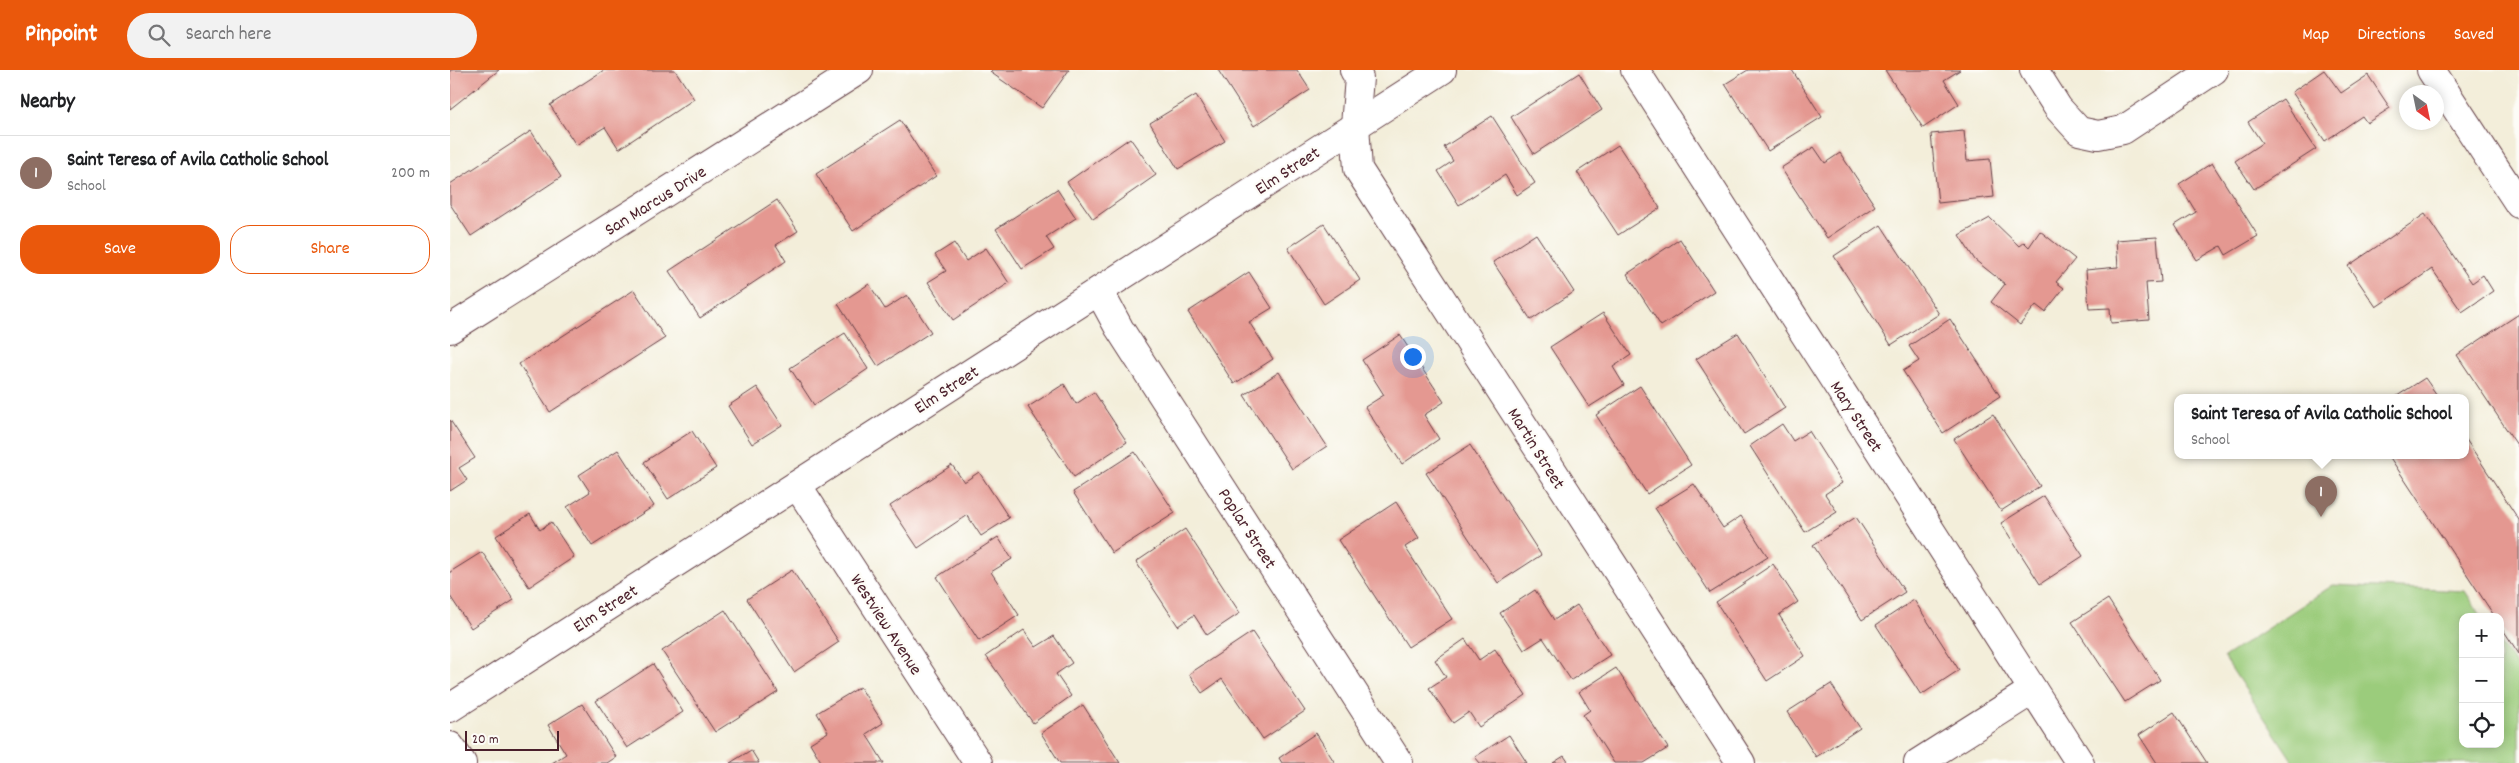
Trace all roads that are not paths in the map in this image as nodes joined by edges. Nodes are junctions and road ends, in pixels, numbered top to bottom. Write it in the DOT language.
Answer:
graph roads {
  1 [pos="859,70"];
  2 [pos="1354,70"];
  3 [pos="1442,70"];
  4 [pos="1635,70"];
  5 [pos="2034,70"];
  6 [pos="2214,70"];
  7 [pos="2431,70"];
  8 [pos="1356,125"];
  9 [pos="2519,204"];
  10 [pos="1099,291"];
  11 [pos="450,329"];
  12 [pos="797,485"];
  13 [pos="2033,690"];
  14 [pos="450,708"];
  15 [pos="450,746"];
  16 [pos="462,763"];
  17 [pos="978,763"];
  18 [pos="1400,763"];
  19 [pos="1741,763"];
  20 [pos="1918,763"];
  21 [pos="2080,763"];
  1 -- 11 [label="street, San Marcus Drive"];
  2 -- 8 [label="street, Martin Street"];
  3 -- 8 [label="street, Elm Street"];
  4 -- 13 [label="street, Mary Street"];
  5 -- 6 [label="street"];
  7 -- 9 [label="street"];
  8 -- 10 [label="street, Elm Street"];
  8 -- 19 [label="street, Martin Street"];
  10 -- 12 [label="street, Elm Street"];
  10 -- 18 [label="street, Poplar Street"];
  12 -- 14 [label="street, Elm Street"];
  12 -- 17 [label="street, Westview Avenue"];
  13 -- 20 [label="street"];
  13 -- 21 [label="street, Mary Street"];
  15 -- 16 [label="street"];
}
